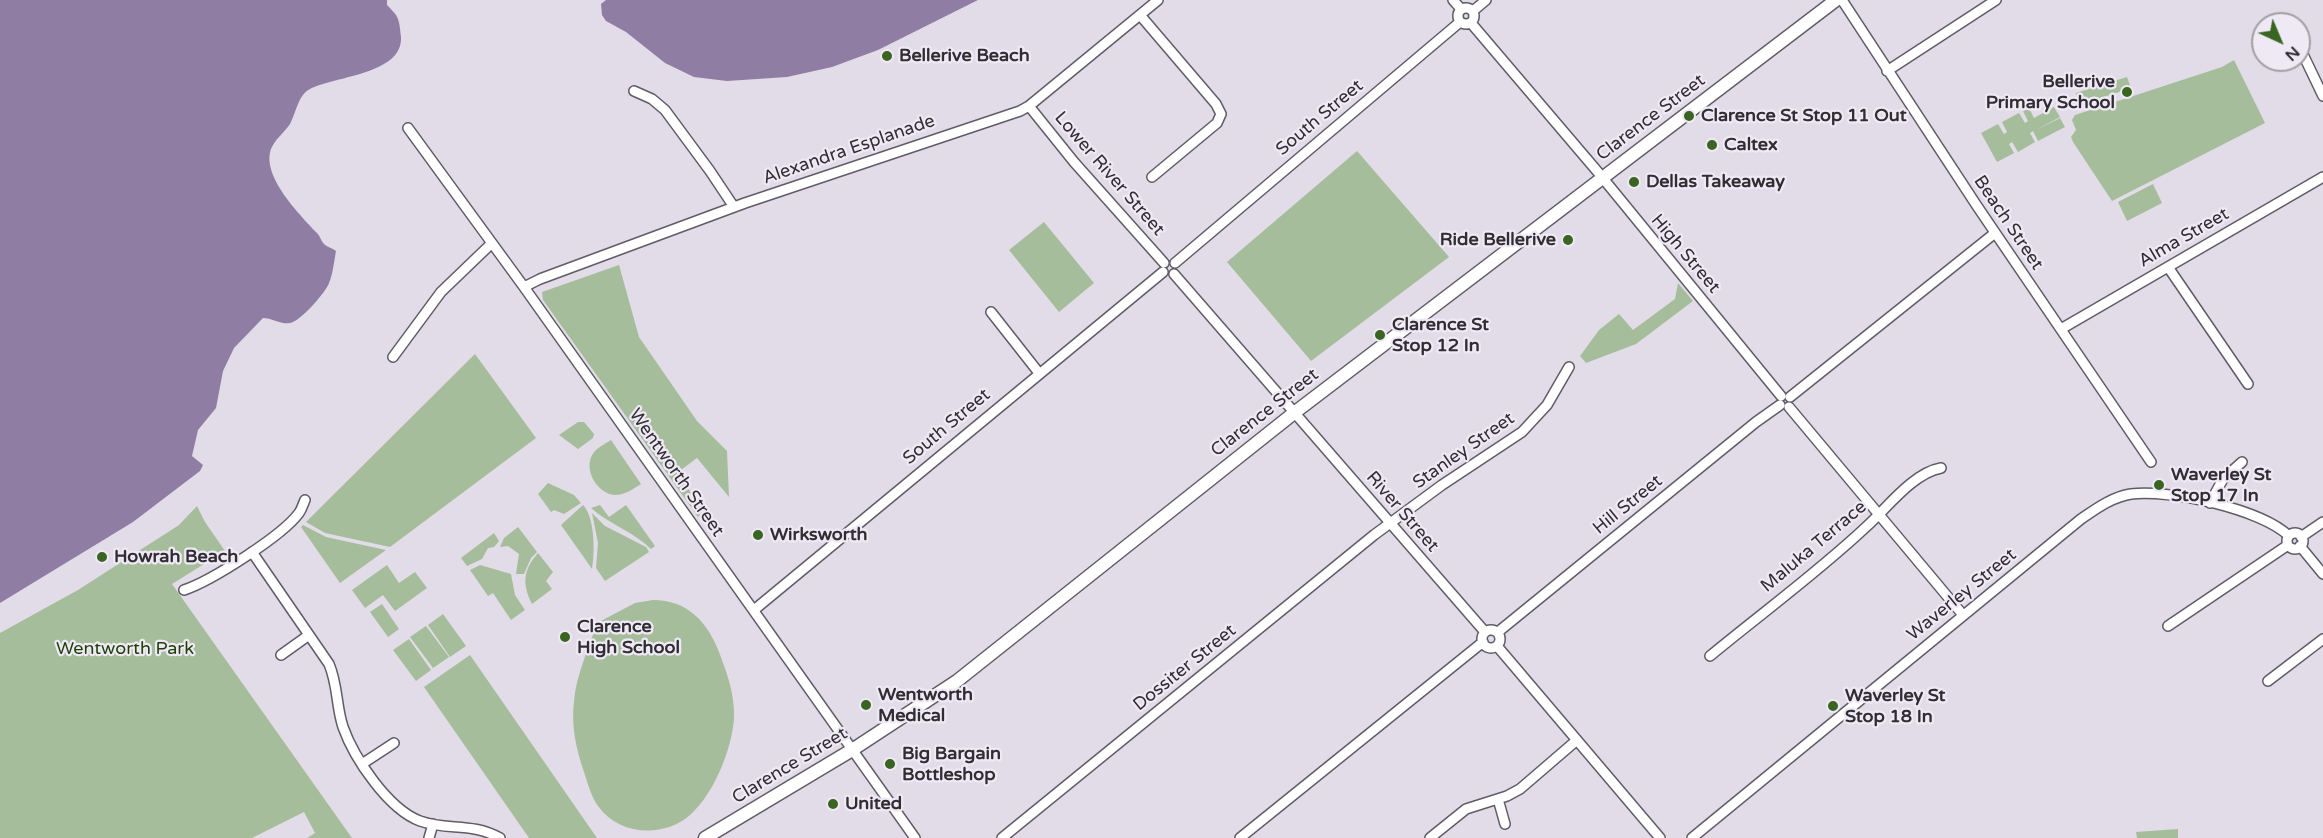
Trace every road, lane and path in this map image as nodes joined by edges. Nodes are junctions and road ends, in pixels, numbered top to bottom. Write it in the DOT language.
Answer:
graph roads {
  1 [pos="1158,0"];
  2 [pos="1453,0"];
  3 [pos="1486,0"];
  4 [pos="1836,0"];
  5 [pos="1842,0"];
  6 [pos="1996,0"];
  7 [pos="1461,9"];
  8 [pos="1473,11"];
  9 [pos="1140,15"];
  10 [pos="1460,21"];
  11 [pos="1471,23"];
  12 [pos="1887,71"];
  13 [pos="2311,71"];
  14 [pos="634,91"];
  15 [pos="2323,96"];
  16 [pos="1029,106"];
  17 [pos="408,128"];
  18 [pos="1152,177"];
  19 [pos="2323,177"];
  20 [pos="1603,178"];
  21 [pos="734,207"];
  22 [pos="1995,233"];
  23 [pos="492,243"];
  24 [pos="1175,263"];
  25 [pos="1164,267"];
  26 [pos="2168,267"];
  27 [pos="1174,274"];
  28 [pos="524,287"];
  29 [pos="991,312"];
  30 [pos="2061,328"];
  31 [pos="393,357"];
  32 [pos="1569,367"];
  33 [pos="1039,373"];
  34 [pos="2241,375"];
  35 [pos="2233,381"];
  36 [pos="2248,384"];
  37 [pos="1785,401"];
  38 [pos="1294,413"];
  39 [pos="2151,462"];
  40 [pos="2242,462"];
  41 [pos="1941,468"];
  42 [pos="304,500"];
  43 [pos="2210,503"];
  44 [pos="1879,514"];
  45 [pos="2323,522"];
  46 [pos="1390,524"];
  47 [pos="2288,540"];
  48 [pos="2301,541"];
  49 [pos="252,552"];
  50 [pos="2323,574"];
  51 [pos="184,590"];
  52 [pos="754,610"];
  53 [pos="1963,615"];
  54 [pos="2168,626"];
  55 [pos="1485,632"];
  56 [pos="1498,632"];
  57 [pos="309,635"];
  58 [pos="2323,639"];
  59 [pos="1483,642"];
  60 [pos="1497,646"];
  61 [pos="281,655"];
  62 [pos="1710,656"];
  63 [pos="2268,681"];
  64 [pos="1577,740"];
  65 [pos="394,743"];
  66 [pos="852,750"];
  67 [pos="362,764"];
  68 [pos="1498,799"];
  69 [pos="433,824"];
  70 [pos="1504,824"];
  71 [pos="429,838"];
  72 [pos="500,838"];
  73 [pos="705,838"];
  74 [pos="915,838"];
  75 [pos="1002,838"];
  76 [pos="1240,838"];
  77 [pos="1430,838"];
  78 [pos="1660,838"];
  79 [pos="1692,838"];
  1 -- 9 [label="street, Alexandra Esplanade"];
  2 -- 7 [label="street"];
  3 -- 8 [label="street"];
  4 -- 20 [label="main road, Clarence Street"];
  5 -- 12 [label="street, Beach Street"];
  6 -- 12 [label="street"];
  7 -- 8 [label="street"];
  7 -- 10 [label="street"];
  8 -- 11 [label="street"];
  9 -- 16 [label="street, Alexandra Esplanade"];
  9 -- 18 [label="street"];
  10 -- 11 [label="street"];
  10 -- 24 [label="street, South Street"];
  11 -- 20 [label="street, High Street"];
  12 -- 22 [label="street, Beach Street"];
  13 -- 15 [label="street"];
  14 -- 21 [label="street"];
  16 -- 21 [label="street, Alexandra Esplanade"];
  16 -- 25 [label="street, Lower River Street"];
  17 -- 23 [label="street, Wentworth Street"];
  19 -- 26 [label="street, Alma Street"];
  20 -- 37 [label="street, High Street"];
  20 -- 38 [label="main road, Clarence Street"];
  21 -- 28 [label="street, Alexandra Esplanade"];
  22 -- 30 [label="street, Beach Street"];
  22 -- 37 [label="street, Hill Street"];
  23 -- 28 [label="street, Wentworth Street"];
  23 -- 31 [label="street"];
  24 -- 25 [label="street"];
  24 -- 27 [label="street"];
  25 -- 27 [label="street"];
  25 -- 33 [label="street, South Street"];
  26 -- 30 [label="street, Alma Street"];
  26 -- 34 [label="street"];
  27 -- 38 [label="street"];
  28 -- 52 [label="street, Wentworth Street"];
  29 -- 33 [label="street"];
  30 -- 39 [label="street, Beach Street"];
  32 -- 46 [label="street, Stanley Street"];
  33 -- 52 [label="street, South Street"];
  34 -- 35 [label="street"];
  34 -- 36 [label="street"];
  37 -- 44 [label="street, High Street"];
  37 -- 56 [label="street, Hill Street"];
  38 -- 46 [label="street, River Street"];
  38 -- 66 [label="main road, Clarence Street"];
  40 -- 43 [label="street"];
  41 -- 44 [label="street, Maluka Terrace"];
  42 -- 49 [label="street"];
  43 -- 47 [label="street, Waverley Street"];
  43 -- 53 [label="street, Waverley Street"];
  44 -- 53 [label="street, High Street"];
  44 -- 62 [label="street, Maluka Terrace"];
  45 -- 48 [label="street"];
  46 -- 55 [label="street, River Street"];
  46 -- 75 [label="street, Dossiter Street"];
  47 -- 48 [label="street"];
  47 -- 54 [label="street"];
  48 -- 50 [label="street"];
  49 -- 51 [label="street"];
  49 -- 57 [label="street"];
  52 -- 66 [label="street, Wentworth Street"];
  53 -- 79 [label="street, Waverley Street"];
  55 -- 56 [label="street"];
  55 -- 59 [label="street"];
  56 -- 60 [label="street"];
  57 -- 61 [label="street"];
  57 -- 67 [label="street"];
  58 -- 63 [label="street"];
  59 -- 60 [label="street"];
  59 -- 76 [label="street"];
  60 -- 64 [label="street"];
  64 -- 68 [label="street"];
  64 -- 78 [label="street"];
  65 -- 67 [label="street"];
  66 -- 73 [label="main road, Clarence Street"];
  66 -- 74 [label="street, Wentworth Street"];
  67 -- 69 [label="street"];
  68 -- 70 [label="street"];
  68 -- 77 [label="street"];
  69 -- 71 [label="street"];
  69 -- 72 [label="street"];
}
